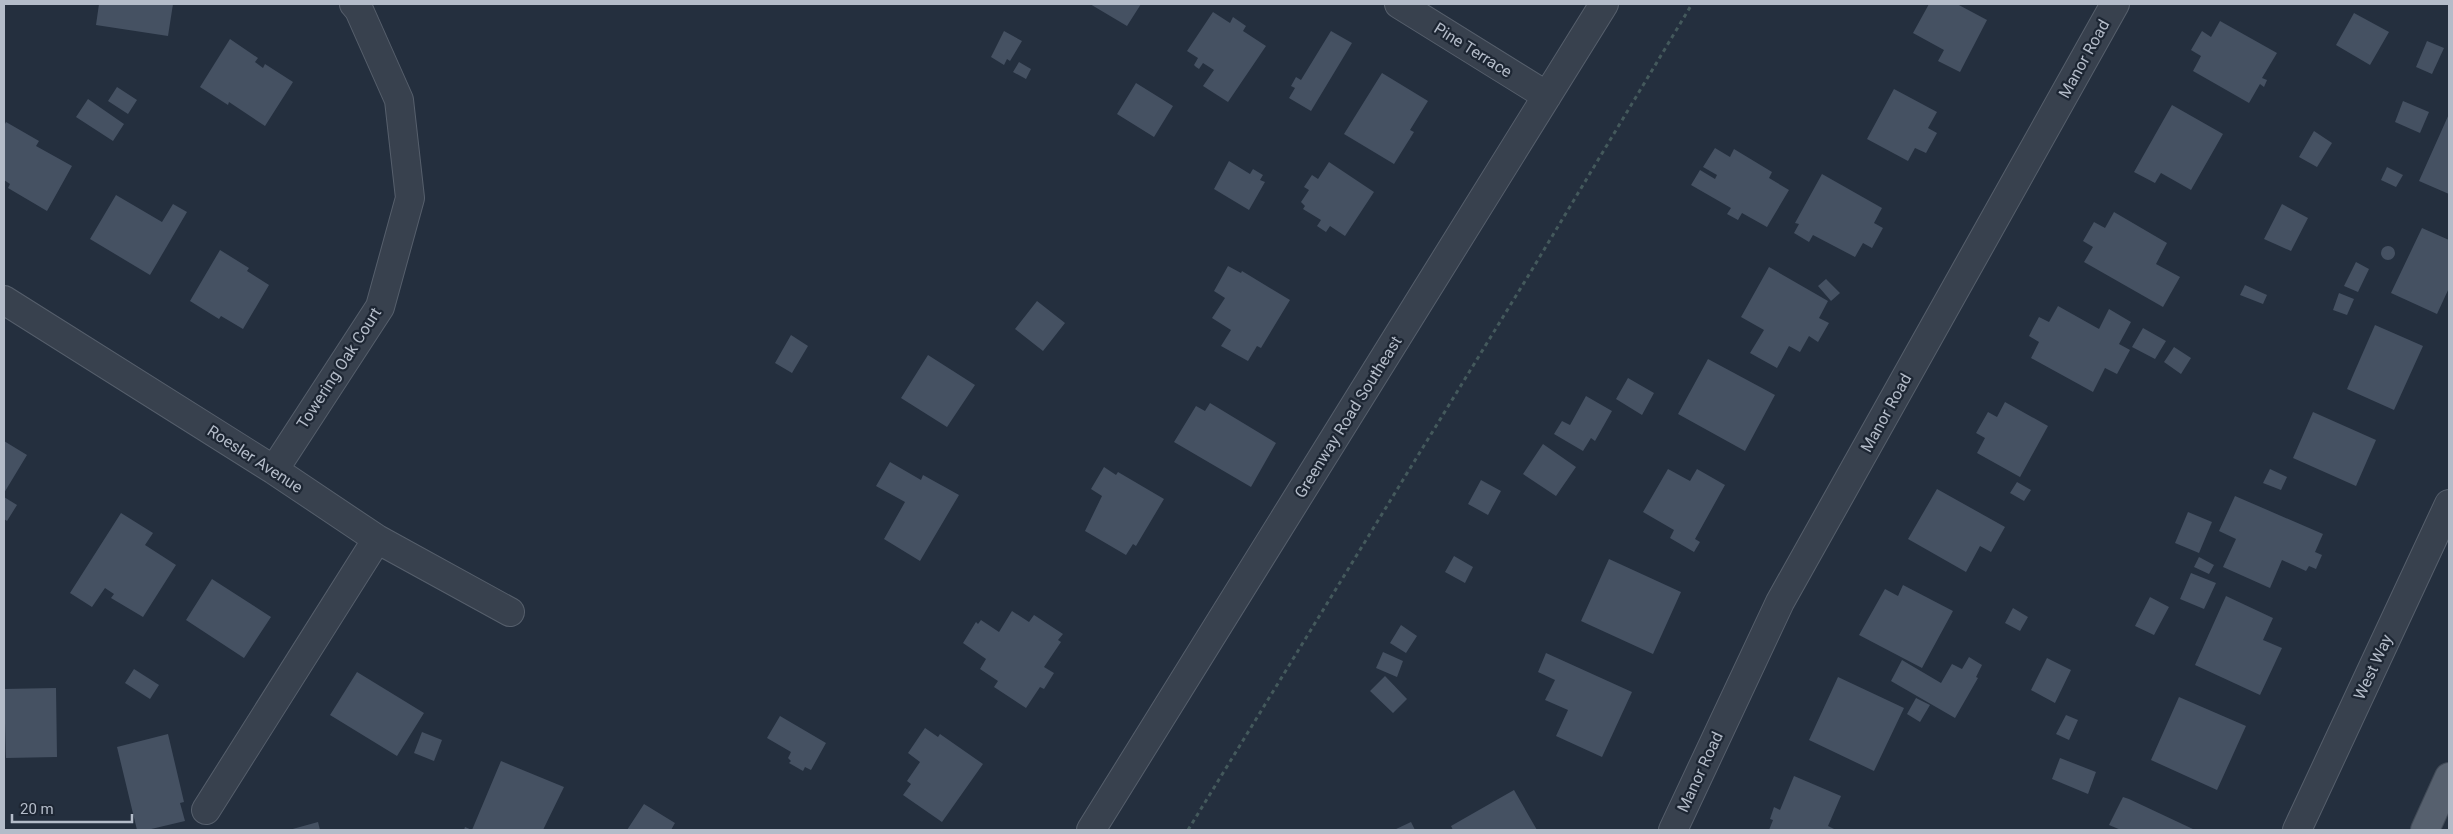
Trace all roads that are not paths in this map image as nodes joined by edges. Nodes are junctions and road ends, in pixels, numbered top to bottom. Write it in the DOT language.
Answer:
graph roads {
  1 [pos="354,4"];
  2 [pos="1399,4"];
  3 [pos="1604,4"];
  4 [pos="2115,4"];
  5 [pos="1547,96"];
  6 [pos="4,300"];
  7 [pos="274,470"];
  8 [pos="2449,504"];
  9 [pos="377,539"];
  10 [pos="510,612"];
  11 [pos="2449,777"];
  12 [pos="206,810"];
  13 [pos="1091,830"];
  14 [pos="1673,830"];
  15 [pos="2296,830"];
  16 [pos="2425,830"];
  1 -- 7 [label="street, Towering Oak Court"];
  2 -- 5 [label="street, Pine Terrace"];
  3 -- 5 [label="street, Greenway Road Southeast"];
  4 -- 14 [label="street, Manor Road"];
  5 -- 13 [label="street, Greenway Road Southeast"];
  6 -- 7 [label="street, Roesler Avenue"];
  7 -- 9 [label="street, Roesler Avenue"];
  8 -- 15 [label="street, West Way"];
  9 -- 10 [label="street, Roesler Avenue"];
  9 -- 12 [label="street"];
  11 -- 16 [label="main road"];
}
